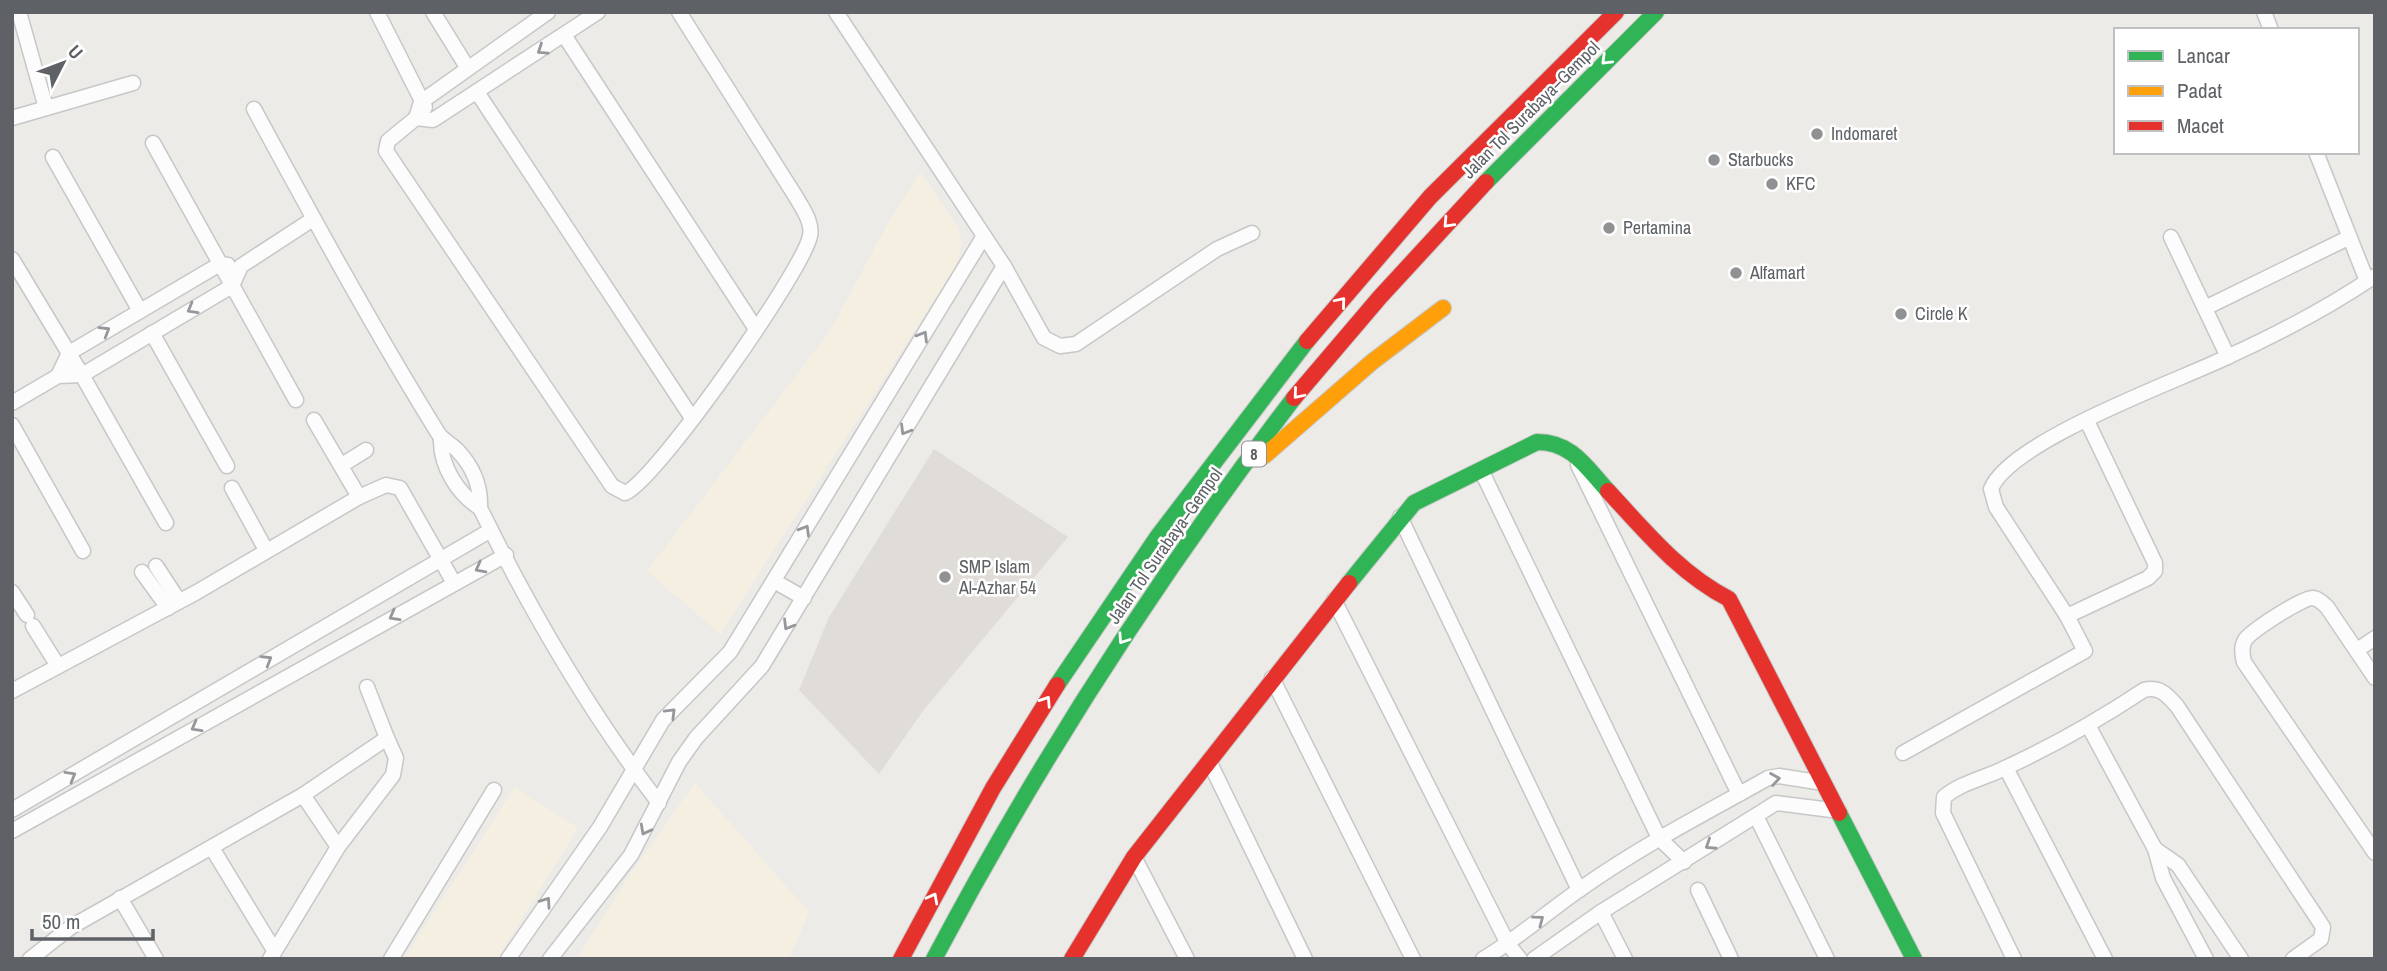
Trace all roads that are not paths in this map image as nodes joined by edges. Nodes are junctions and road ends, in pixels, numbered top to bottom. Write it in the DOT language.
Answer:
graph roads {
  1 [pos="19,12"];
  2 [pos="377,12"];
  3 [pos="433,12"];
  4 [pos="548,12"];
  5 [pos="598,12"];
  6 [pos="679,12"];
  7 [pos="836,12"];
  8 [pos="1616,12"];
  9 [pos="1656,12"];
  10 [pos="564,35"];
  11 [pos="504,43"];
  12 [pos="518,66"];
  13 [pos="467,67"];
  14 [pos="133,83"];
  15 [pos="477,92"];
  16 [pos="421,102"];
  17 [pos="46,108"];
  18 [pos="254,109"];
  19 [pos="12,118"];
  20 [pos="416,118"];
  21 [pos="433,120"];
  22 [pos="153,143"];
  23 [pos="2317,154"];
  24 [pos="53,157"];
  25 [pos="313,219"];
  26 [pos="1252,233"];
  27 [pos="984,236"];
  28 [pos="2171,237"];
  29 [pos="2348,238"];
  30 [pos="12,259"];
  31 [pos="220,264"];
  32 [pos="241,266"];
  33 [pos="1004,266"];
  34 [pos="2371,278"];
  35 [pos="232,286"];
  36 [pos="1443,307"];
  37 [pos="2205,308"];
  38 [pos="140,310"];
  39 [pos="756,329"];
  40 [pos="152,333"];
  41 [pos="69,353"];
  42 [pos="2228,357"];
  43 [pos="82,375"];
  44 [pos="58,376"];
  45 [pos="296,400"];
  46 [pos="12,403"];
  47 [pos="692,418"];
  48 [pos="314,419"];
  49 [pos="2087,421"];
  50 [pos="12,425"];
  51 [pos="366,450"];
  52 [pos="1570,450"];
  53 [pos="1247,464"];
  54 [pos="342,465"];
  55 [pos="227,466"];
  56 [pos="1481,470"];
  57 [pos="232,488"];
  58 [pos="359,497"];
  59 [pos="1399,517"];
  60 [pos="166,523"];
  61 [pos="491,530"];
  62 [pos="266,550"];
  63 [pos="83,551"];
  64 [pos="506,555"];
  65 [pos="441,560"];
  66 [pos="156,566"];
  67 [pos="142,572"];
  68 [pos="774,581"];
  69 [pos="454,583"];
  70 [pos="12,592"];
  71 [pos="804,598"];
  72 [pos="1334,600"];
  73 [pos="174,604"];
  74 [pos="2067,616"];
  75 [pos="2375,638"];
  76 [pos="2357,650"];
  77 [pos="58,666"];
  78 [pos="1272,678"];
  79 [pos="2375,678"];
  80 [pos="367,687"];
  81 [pos="12,691"];
  82 [pos="2089,727"];
  83 [pos="387,738"];
  84 [pos="1903,753"];
  85 [pos="1209,761"];
  86 [pos="2006,768"];
  87 [pos="634,770"];
  88 [pos="1824,783"];
  89 [pos="494,790"];
  90 [pos="1739,794"];
  91 [pos="303,795"];
  92 [pos="659,803"];
  93 [pos="12,810"];
  94 [pos="1839,811"];
  95 [pos="1756,816"];
  96 [pos="12,831"];
  97 [pos="1659,838"];
  98 [pos="338,847"];
  99 [pos="212,848"];
  100 [pos="2155,849"];
  101 [pos="2375,853"];
  102 [pos="1134,857"];
  103 [pos="1685,862"];
  104 [pos="1579,890"];
  105 [pos="1698,890"];
  106 [pos="120,898"];
  107 [pos="1601,912"];
  108 [pos="1507,944"];
  109 [pos="272,954"];
  110 [pos="35,957"];
  111 [pos="156,959"];
  112 [pos="391,959"];
  113 [pos="508,959"];
  114 [pos="550,959"];
  115 [pos="901,959"];
  116 [pos="934,959"];
  117 [pos="1072,959"];
  118 [pos="1186,959"];
  119 [pos="1305,959"];
  120 [pos="1413,959"];
  121 [pos="1483,959"];
  122 [pos="1520,959"];
  123 [pos="1534,959"];
  124 [pos="1625,959"];
  125 [pos="1731,959"];
  126 [pos="1826,959"];
  127 [pos="1914,959"];
  128 [pos="2014,959"];
  129 [pos="2105,959"];
  130 [pos="2206,959"];
  131 [pos="2241,959"];
  132 [pos="2293,959"];
  1 -- 17 [label="street"];
  2 -- 16 [label="street"];
  3 -- 13 [label="street"];
  4 -- 11 [label="street"];
  5 -- 10 [label="street"];
  6 -- 39 [label="street"];
  7 -- 27 [label="street"];
  115 -- 8 [label="main road, Jalan Tol Surabaya–Gempol / 8, one-way"];
  9 -- 53 [label="main road, Jalan Tol Surabaya–Gempol / 8, one-way"];
  10 -- 12 [label="street, one-way"];
  10 -- 39 [label="street"];
  11 -- 12 [label="street"];
  11 -- 13 [label="street"];
  12 -- 15 [label="street"];
  13 -- 16 [label="street"];
  14 -- 17 [label="street"];
  15 -- 21 [label="street"];
  15 -- 47 [label="street"];
  16 -- 20 [label="street"];
  16 -- 21 [label="street"];
  17 -- 19 [label="street"];
  18 -- 25 [label="street"];
  20 -- 21 [label="street"];
  20 -- 47 [label="street"];
  22 -- 31 [label="street"];
  23 -- 29 [label="street"];
  24 -- 38 [label="street"];
  25 -- 32 [label="street"];
  25 -- 61 [label="street"];
  26 -- 33 [label="street"];
  27 -- 33 [label="street"];
  68 -- 27 [label="street, one-way"];
  28 -- 37 [label="street"];
  29 -- 34 [label="street"];
  29 -- 37 [label="street"];
  30 -- 41 [label="street"];
  31 -- 32 [label="street"];
  31 -- 35 [label="street"];
  31 -- 38 [label="street"];
  32 -- 35 [label="street"];
  33 -- 71 [label="street, one-way"];
  34 -- 42 [label="street"];
  35 -- 40 [label="street, one-way"];
  35 -- 45 [label="street"];
  36 -- 53 [label="main road"];
  37 -- 42 [label="street"];
  41 -- 38 [label="street, one-way"];
  39 -- 47 [label="street"];
  40 -- 43 [label="street"];
  40 -- 55 [label="street"];
  41 -- 43 [label="street"];
  41 -- 44 [label="street"];
  42 -- 49 [label="street"];
  43 -- 44 [label="street"];
  43 -- 60 [label="street"];
  44 -- 46 [label="street"];
  48 -- 54 [label="street"];
  49 -- 74 [label="street"];
  49 -- 74 [label="street"];
  50 -- 63 [label="street"];
  51 -- 54 [label="street"];
  52 -- 56 [label="main road"];
  52 -- 88 [label="main road"];
  52 -- 90 [label="street"];
  53 -- 116 [label="main road, Jalan Tol Surabaya–Gempol / 8, one-way"];
  54 -- 58 [label="street"];
  56 -- 59 [label="main road"];
  56 -- 97 [label="street"];
  57 -- 62 [label="street"];
  58 -- 62 [label="street"];
  58 -- 65 [label="street"];
  59 -- 72 [label="main road"];
  59 -- 104 [label="street"];
  61 -- 64 [label="street"];
  61 -- 65 [label="street"];
  62 -- 73 [label="street"];
  64 -- 69 [label="street, one-way"];
  64 -- 87 [label="street"];
  65 -- 69 [label="street"];
  93 -- 65 [label="street, one-way"];
  66 -- 73 [label="street"];
  67 -- 73 [label="street"];
  68 -- 71 [label="street"];
  87 -- 68 [label="street, one-way"];
  69 -- 96 [label="street, one-way"];
  70 -- 77 [label="street"];
  71 -- 92 [label="street, one-way"];
  72 -- 78 [label="main road"];
  72 -- 108 [label="street"];
  73 -- 77 [label="street"];
  74 -- 84 [label="street"];
  75 -- 76 [label="street"];
  76 -- 79 [label="street"];
  76 -- 101 [label="street"];
  77 -- 81 [label="street"];
  78 -- 85 [label="main road"];
  78 -- 120 [label="street"];
  80 -- 83 [label="street"];
  82 -- 86 [label="street"];
  82 -- 100 [label="street"];
  82 -- 132 [label="street"];
  83 -- 91 [label="street"];
  83 -- 98 [label="street"];
  85 -- 102 [label="main road"];
  85 -- 119 [label="street"];
  86 -- 128 [label="street"];
  86 -- 129 [label="street"];
  87 -- 92 [label="street"];
  113 -- 87 [label="street, one-way"];
  90 -- 88 [label="street, one-way"];
  88 -- 94 [label="main road"];
  89 -- 112 [label="street"];
  90 -- 97 [label="street"];
  91 -- 98 [label="street"];
  91 -- 99 [label="street"];
  92 -- 114 [label="street, one-way"];
  94 -- 95 [label="street"];
  94 -- 127 [label="main road"];
  95 -- 103 [label="street, one-way"];
  95 -- 126 [label="street"];
  97 -- 103 [label="street"];
  97 -- 104 [label="street"];
  98 -- 109 [label="street"];
  99 -- 106 [label="street"];
  99 -- 109 [label="street"];
  100 -- 130 [label="street"];
  100 -- 131 [label="street"];
  102 -- 117 [label="main road"];
  102 -- 118 [label="street"];
  103 -- 107 [label="street"];
  108 -- 104 [label="street, one-way"];
  105 -- 125 [label="street"];
  106 -- 110 [label="street"];
  106 -- 111 [label="street"];
  107 -- 123 [label="street"];
  107 -- 124 [label="street"];
  108 -- 121 [label="street"];
  108 -- 122 [label="street"];
}
